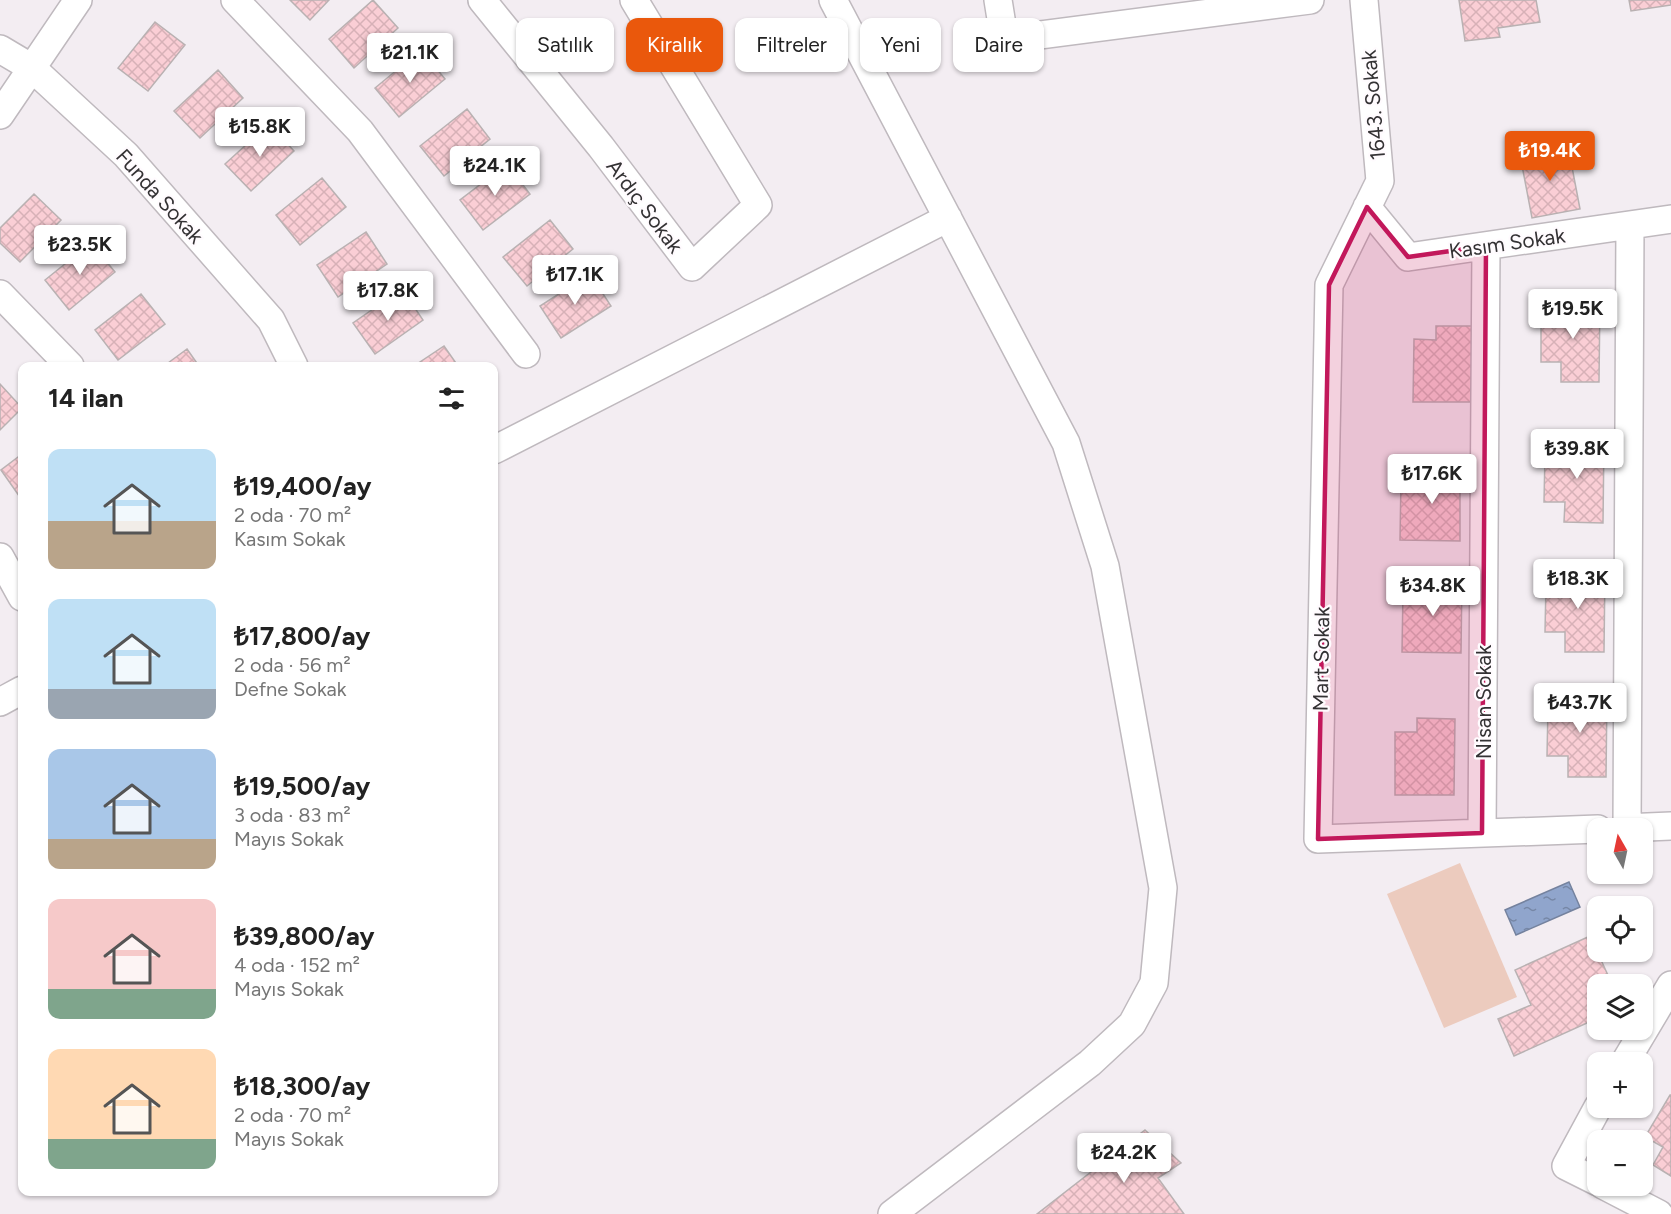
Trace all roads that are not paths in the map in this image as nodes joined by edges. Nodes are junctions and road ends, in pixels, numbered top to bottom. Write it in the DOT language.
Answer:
graph roads {
  1 [pos="78,0"];
  2 [pos="235,0"];
  3 [pos="482,0"];
  4 [pos="634,0"];
  5 [pos="833,0"];
  6 [pos="998,0"];
  7 [pos="1310,0"];
  8 [pos="1364,0"];
  9 [pos="0,49"];
  10 [pos="32,68"];
  11 [pos="0,115"];
  12 [pos="1367,207"];
  13 [pos="948,218"];
  14 [pos="1671,219"];
  15 [pos="1630,225"];
  16 [pos="1486,246"];
  17 [pos="0,294"];
  18 [pos="526,354"];
  19 [pos="66,362"];
  20 [pos="292,362"];
  21 [pos="498,448"];
  22 [pos="0,557"];
  23 [pos="18,590"];
  24 [pos="18,692"];
  25 [pos="0,702"];
  26 [pos="1625,818"];
  27 [pos="1671,826"];
  28 [pos="1653,827"];
  29 [pos="1587,829"];
  30 [pos="1482,833"];
  31 [pos="1671,985"];
  32 [pos="1631,1052"];
  33 [pos="1592,1118"];
  34 [pos="1587,1176"];
  35 [pos="1624,1196"];
  36 [pos="892,1214"];
  37 [pos="1659,1214"];
  1 -- 10 [label="street"];
  2 -- 18 [label="street"];
  3 -- 4 [label="street, Ardıç Sokak"];
  5 -- 13 [label="street"];
  6 -- 7 [label="street"];
  8 -- 12 [label="street, 1643. Sokak"];
  9 -- 10 [label="street, Funda Sokak"];
  10 -- 11 [label="street"];
  10 -- 20 [label="street, Funda Sokak"];
  12 -- 16 [label="street, Kasım Sokak"];
  12 -- 30 [label="street, Mart Sokak"];
  13 -- 21 [label="street"];
  13 -- 36 [label="street"];
  14 -- 15 [label="street, Kasım Sokak"];
  15 -- 16 [label="street, Kasım Sokak"];
  15 -- 26 [label="street"];
  16 -- 30 [label="street, Nisan Sokak"];
  17 -- 19 [label="street"];
  22 -- 23 [label="street"];
  24 -- 25 [label="street"];
  27 -- 28 [label="street"];
  29 -- 30 [label="street, Mart Sokak"];
  31 -- 32 [label="street"];
  33 -- 34 [label="street"];
  35 -- 37 [label="street"];
}
